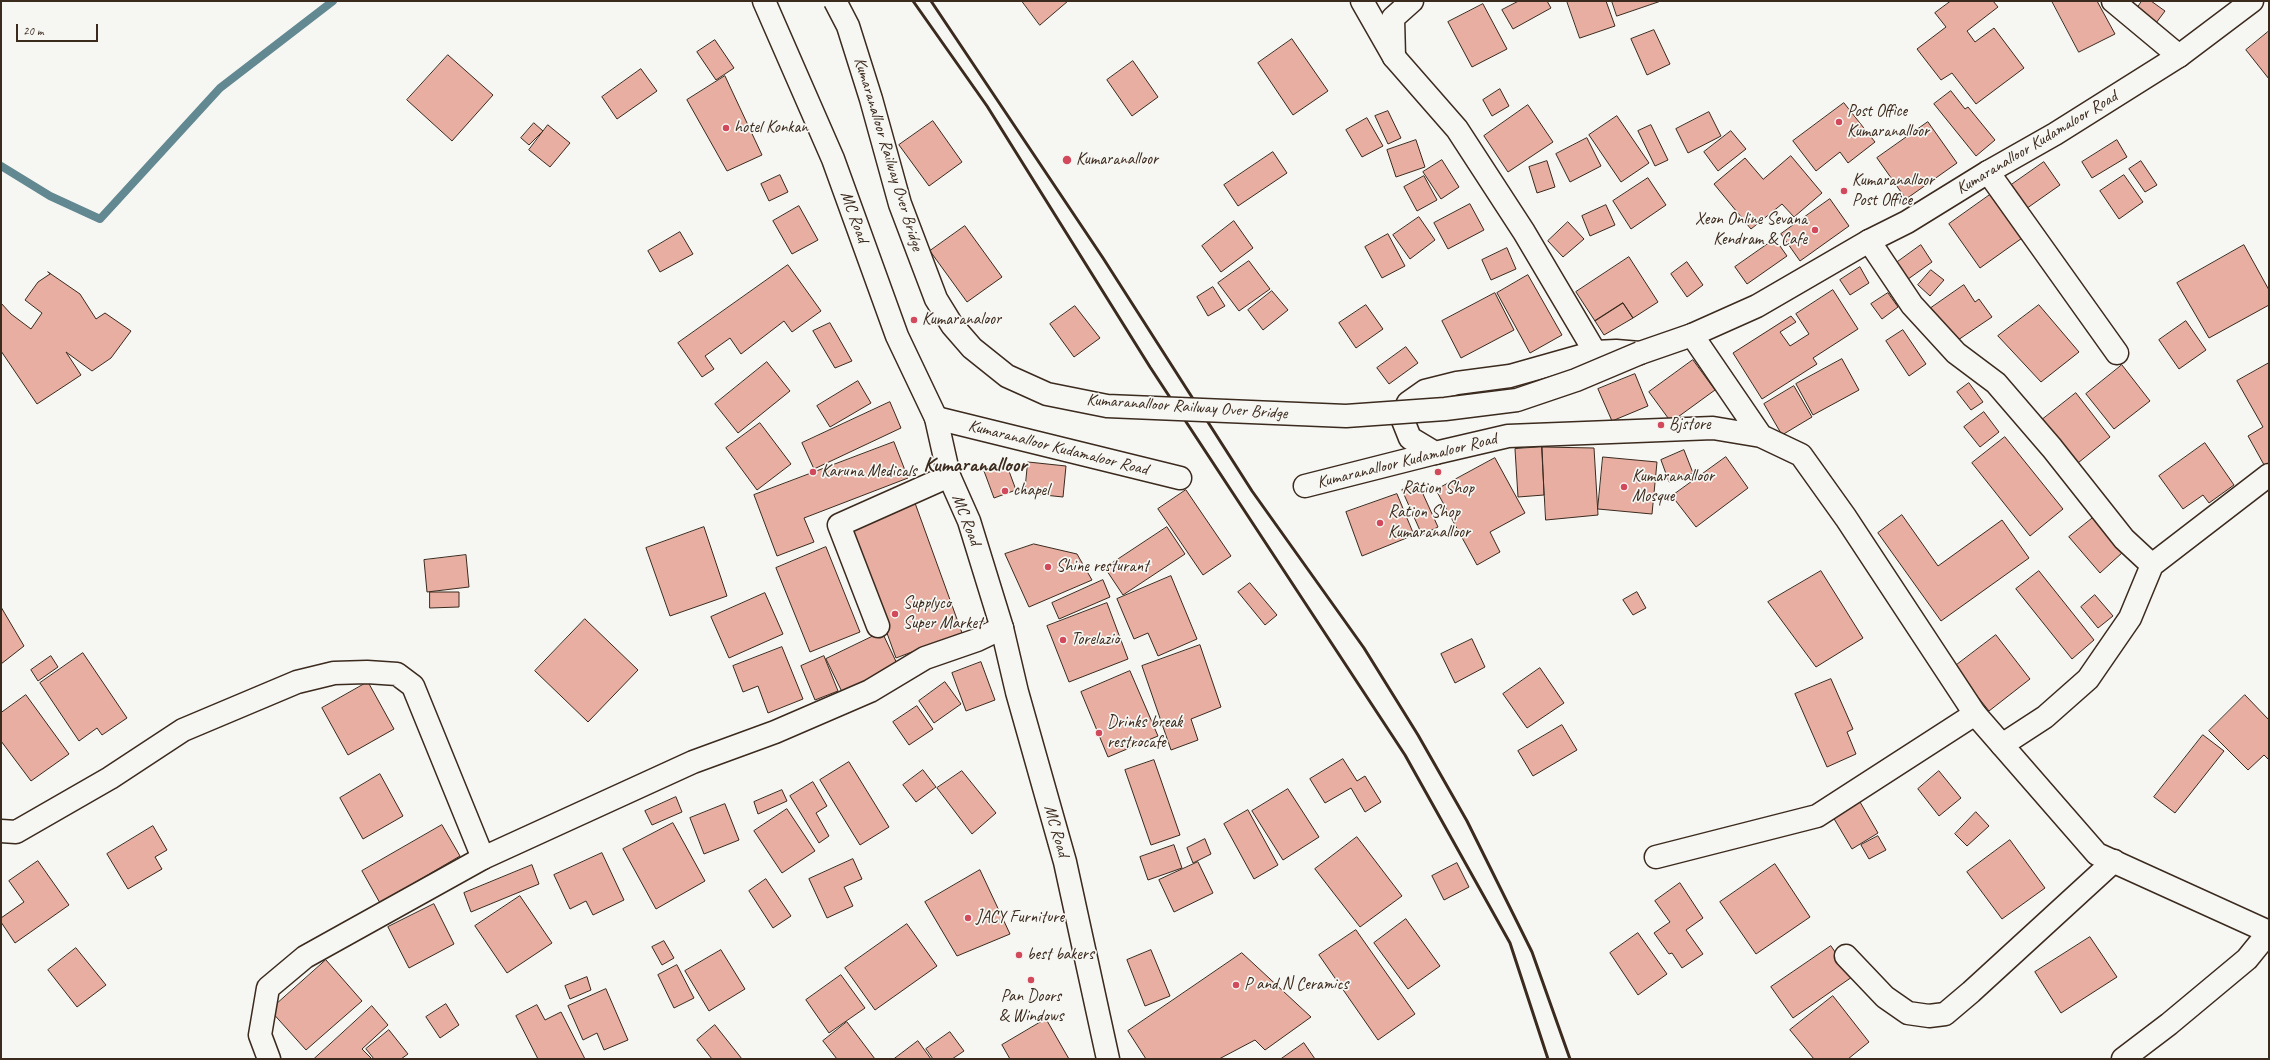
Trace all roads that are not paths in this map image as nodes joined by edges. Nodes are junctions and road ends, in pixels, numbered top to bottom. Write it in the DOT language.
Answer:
graph roads {
  1 [pos="764,1"];
  2 [pos="835,1"];
  3 [pos="1362,1"];
  4 [pos="1412,1"];
  5 [pos="2113,1"];
  6 [pos="2252,1"];
  7 [pos="2179,56"];
  8 [pos="1394,57"];
  9 [pos="1988,172"];
  10 [pos="1869,241"];
  11 [pos="1692,335"];
  12 [pos="1596,352"];
  13 [pos="1640,353"];
  14 [pos="2117,353"];
  15 [pos="936,418"];
  16 [pos="1762,436"];
  17 [pos="1435,453"];
  18 [pos="2269,475"];
  19 [pos="949,476"];
  20 [pos="1180,478"];
  21 [pos="1305,486"];
  22 [pos="2152,565"];
  23 [pos="878,626"];
  24 [pos="1002,628"];
  25 [pos="1975,714"];
  26 [pos="2002,745"];
  27 [pos="1,831"];
  28 [pos="1656,857"];
  29 [pos="483,858"];
  30 [pos="2114,861"];
  31 [pos="2269,932"];
  32 [pos="1846,956"];
  33 [pos="270,1059"];
  34 [pos="1108,1059"];
  35 [pos="2123,1059"];
  1 -- 15 [label="street, MC Road"];
  2 -- 13 [label="street, Kumaranalloor Railway Over Bridge, bridge"];
  3 -- 8 [label="street"];
  4 -- 8 [label="street"];
  5 -- 7 [label="street"];
  6 -- 7 [label="street, Kumaranalloor Kudamaloor Road"];
  7 -- 9 [label="street, Kumaranalloor Kudamaloor Road"];
  8 -- 12 [label="street"];
  9 -- 10 [label="street, Kumaranalloor Kudamaloor Road"];
  9 -- 14 [label="street"];
  10 -- 11 [label="street, Kumaranalloor Kudamaloor Road"];
  10 -- 22 [label="street"];
  11 -- 13 [label="street, Kumaranalloor Kudamaloor Road"];
  11 -- 16 [label="street"];
  12 -- 13 [label="street"];
  12 -- 17 [label="street"];
  15 -- 19 [label="street, MC Road"];
  15 -- 20 [label="street, Kumaranalloor Kudamaloor Road"];
  16 -- 17 [label="street, Kumaranalloor Kudamaloor Road"];
  16 -- 25 [label="street"];
  17 -- 21 [label="street, Kumaranalloor Kudamaloor Road"];
  18 -- 22 [label="street"];
  19 -- 23 [label="street"];
  19 -- 24 [label="street, MC Road"];
  22 -- 26 [label="street"];
  24 -- 29 [label="street"];
  24 -- 34 [label="street, MC Road"];
  25 -- 26 [label="street"];
  25 -- 28 [label="street"];
  26 -- 30 [label="street"];
  27 -- 29 [label="street"];
  29 -- 33 [label="street"];
  30 -- 31 [label="street"];
  30 -- 32 [label="street"];
  31 -- 35 [label="street"];
}
